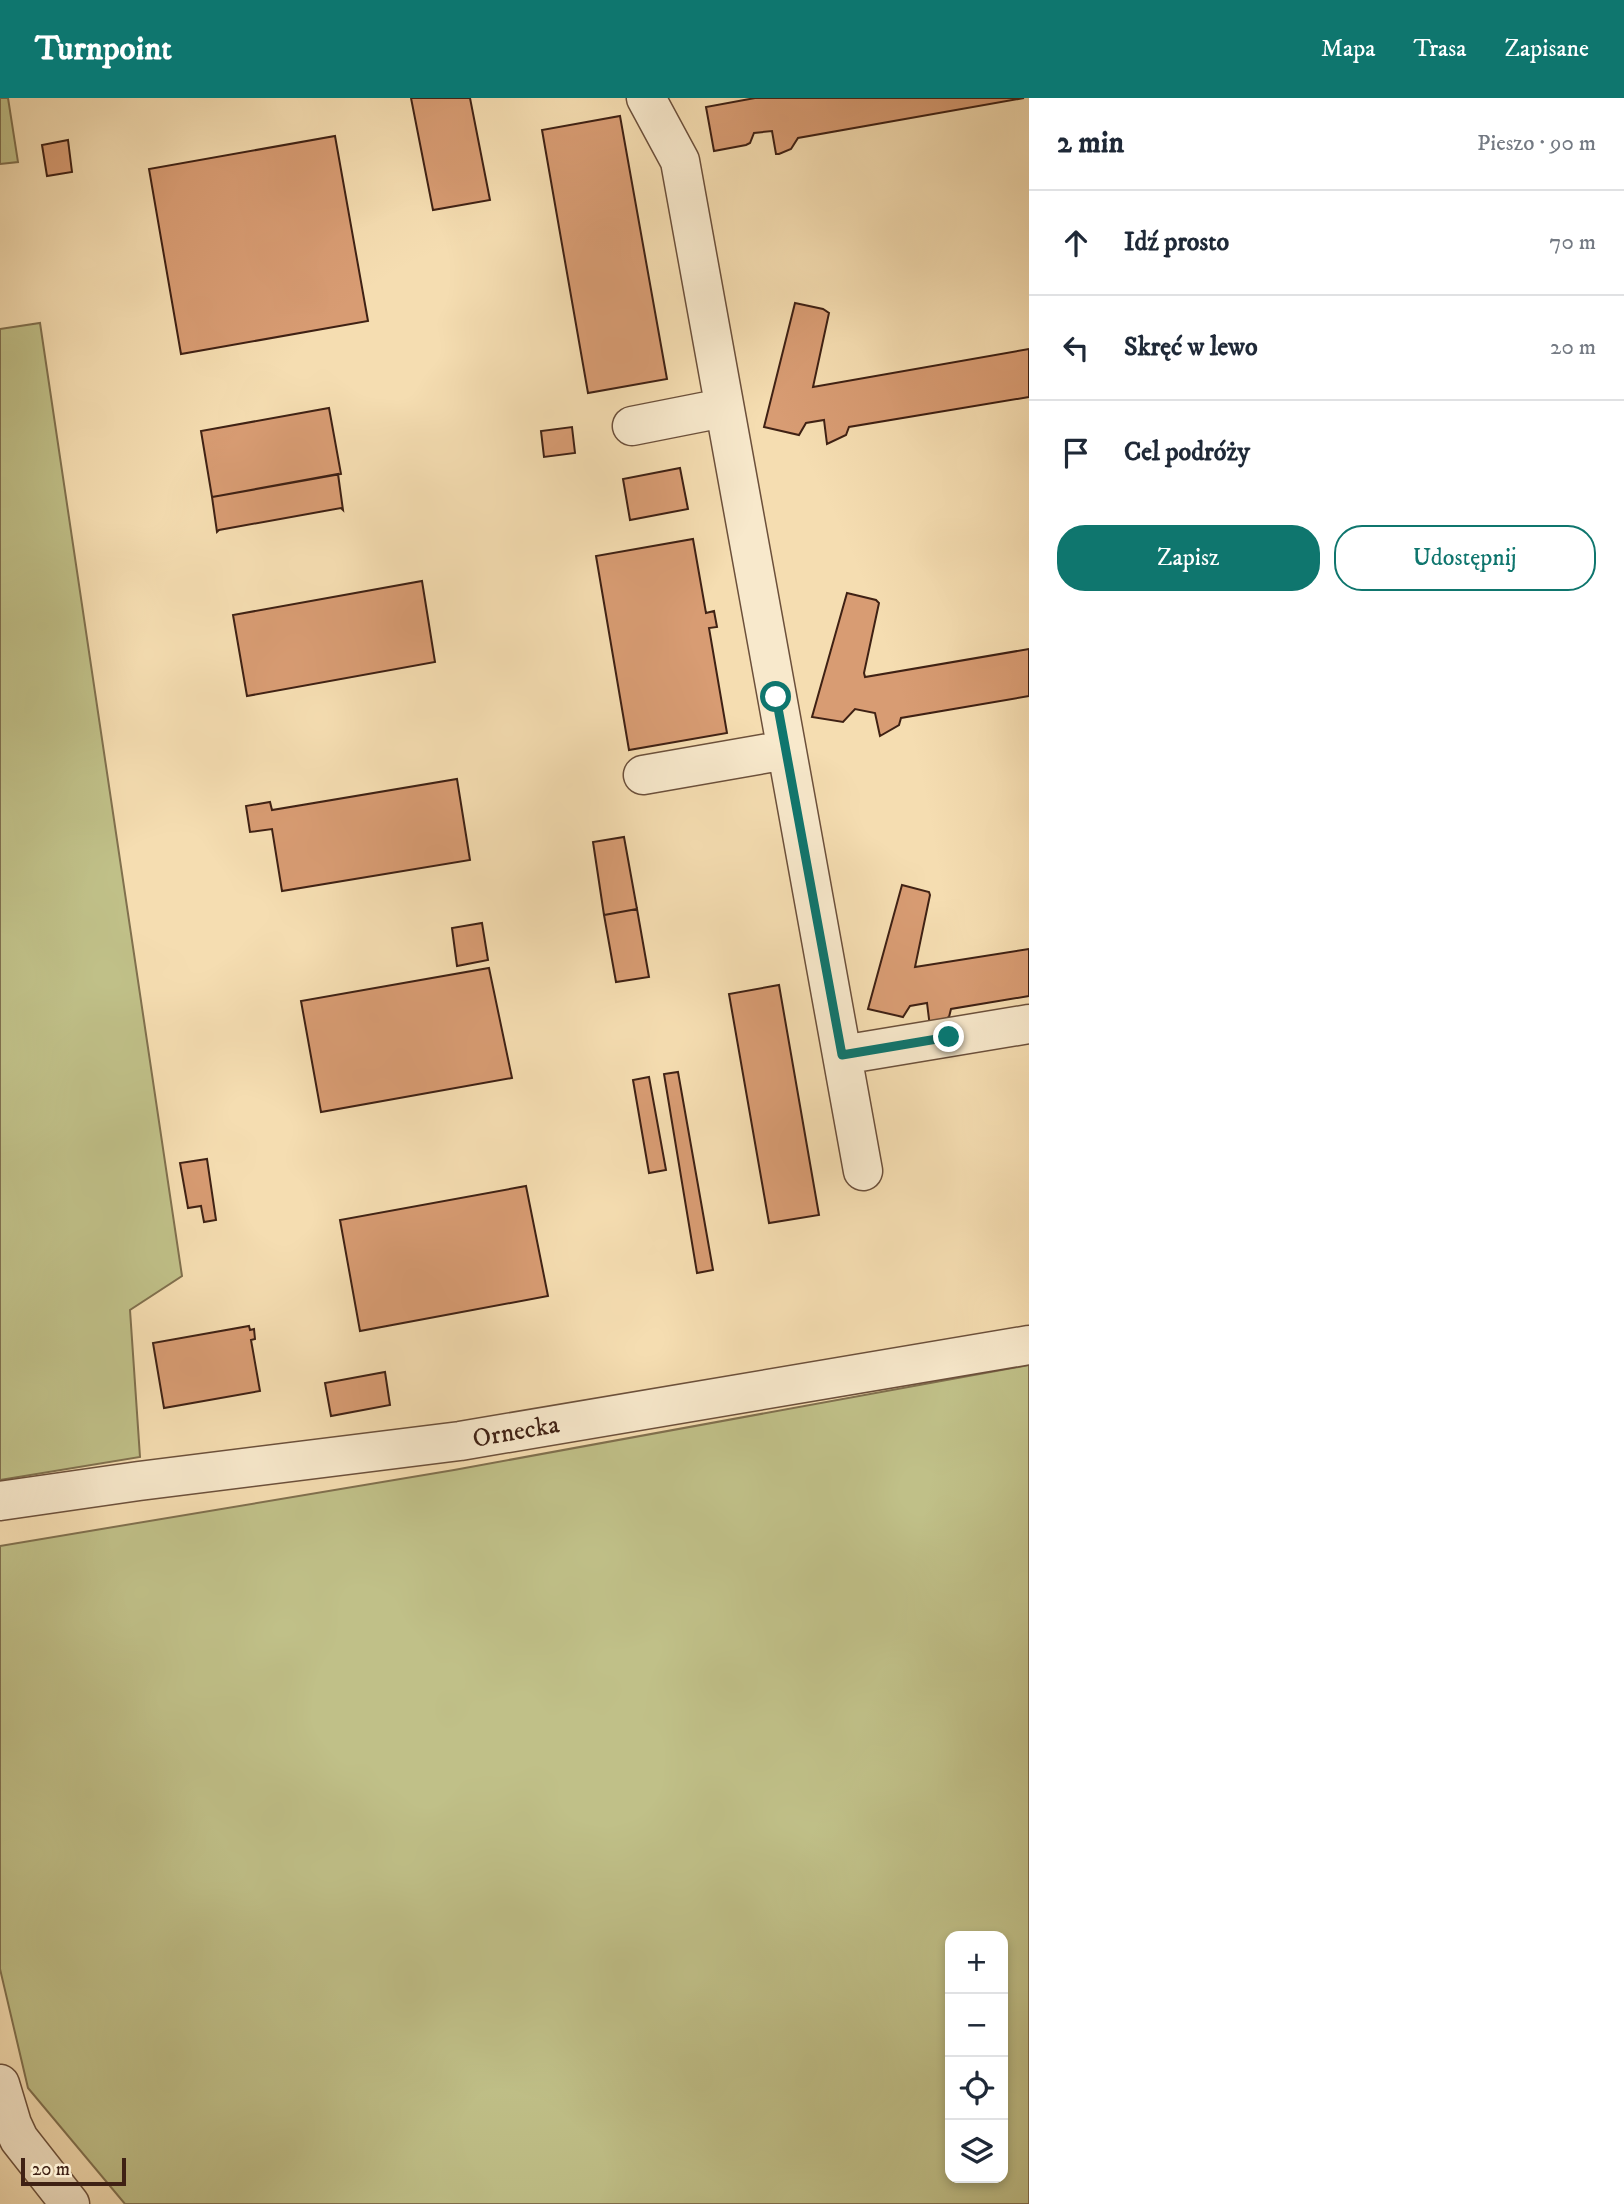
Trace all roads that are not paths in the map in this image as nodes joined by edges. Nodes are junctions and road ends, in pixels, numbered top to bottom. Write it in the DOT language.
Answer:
graph roads {
  1 [pos="646,98"];
  2 [pos="723,408"];
  3 [pos="632,426"];
  4 [pos="786,750"];
  5 [pos="643,775"];
  6 [pos="1029,1024"];
  7 [pos="842,1055"];
  8 [pos="863,1171"];
  9 [pos="1029,1345"];
  10 [pos="0,1502"];
  11 [pos="0,2084"];
  12 [pos="70,2204"];
  1 -- 2 [label="street"];
  2 -- 3 [label="street"];
  2 -- 4 [label="street"];
  4 -- 5 [label="street"];
  4 -- 7 [label="street"];
  6 -- 7 [label="street"];
  7 -- 8 [label="street"];
  9 -- 10 [label="street, Ornecka"];
  11 -- 12 [label="street"];
}
